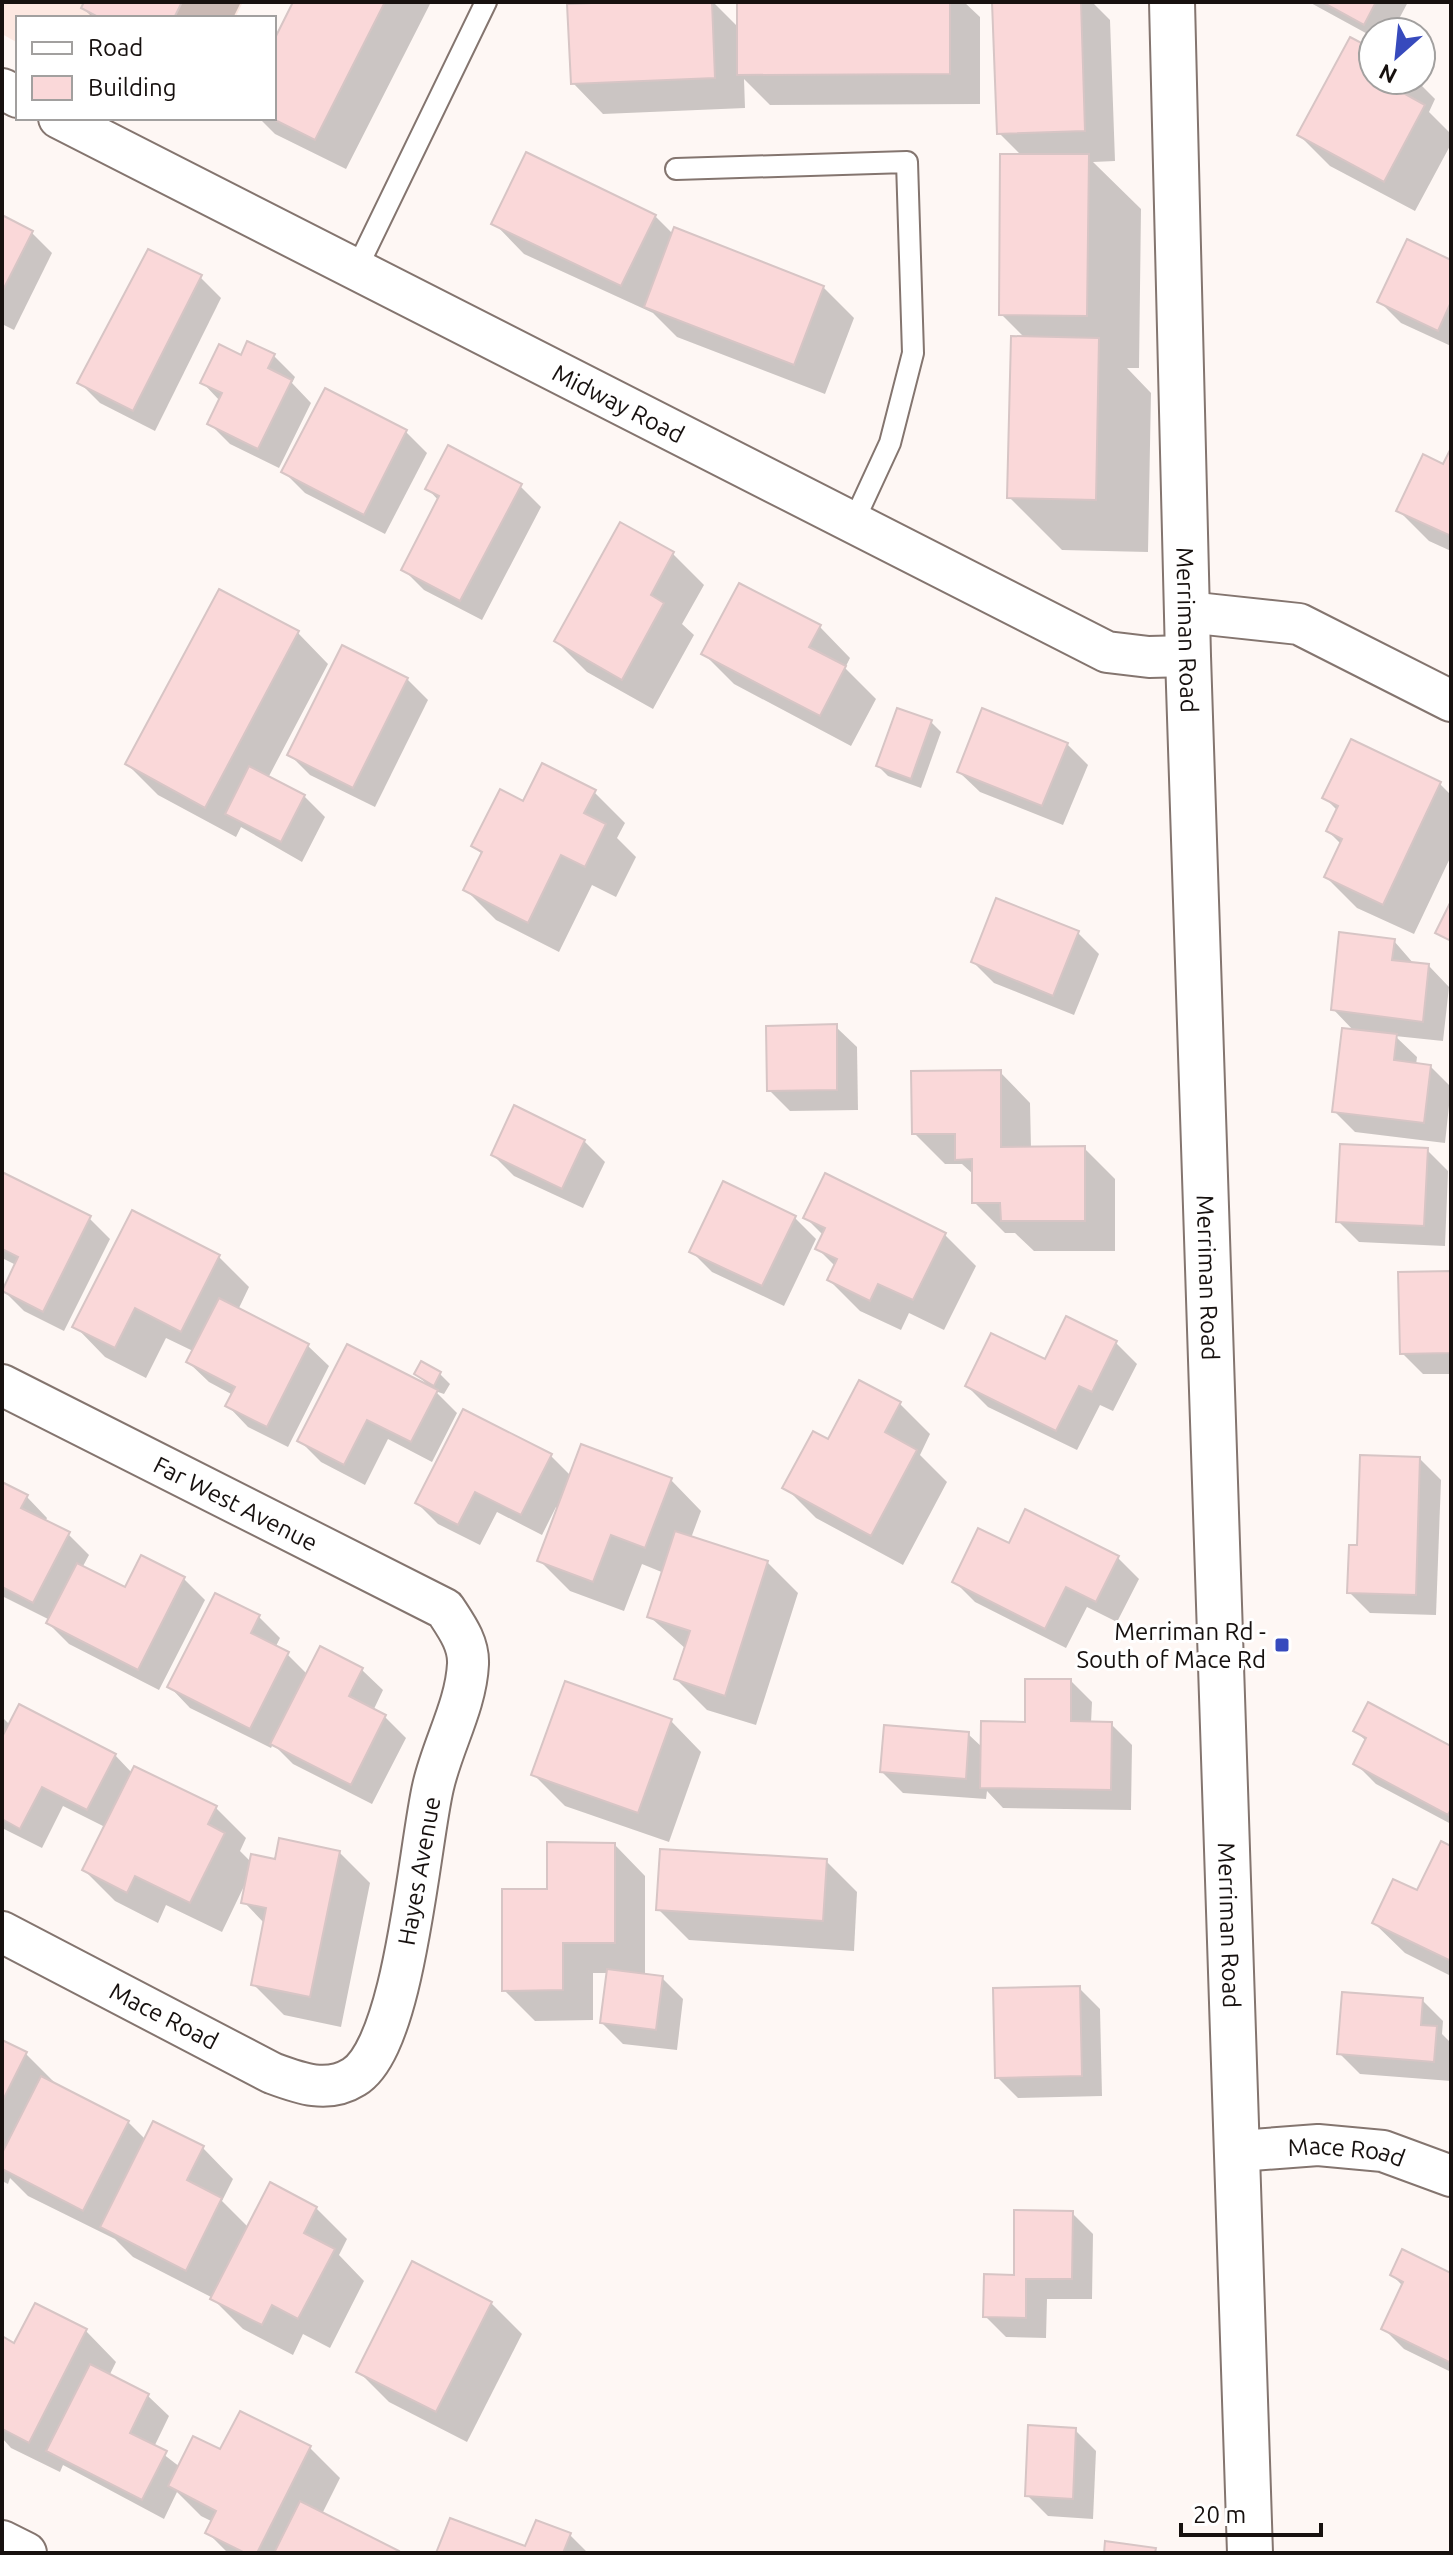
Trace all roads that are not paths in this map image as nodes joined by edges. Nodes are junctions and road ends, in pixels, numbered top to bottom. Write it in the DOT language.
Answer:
graph roads {
  1 [pos="486,2"];
  2 [pos="1172,2"];
  3 [pos="63,120"];
  4 [pos="676,169"];
  5 [pos="356,270"];
  6 [pos="853,523"];
  7 [pos="1187,612"];
  8 [pos="1188,656"];
  9 [pos="1451,701"];
  10 [pos="2,1385"];
  11 [pos="461,1633"];
  12 [pos="2,1932"];
  13 [pos="329,2087"];
  14 [pos="1239,2151"];
  15 [pos="1451,2176"];
  16 [pos="2,2541"];
  17 [pos="26,2553"];
  18 [pos="1250,2553"];
  1 -- 5 [label="lane"];
  2 -- 7 [label="street, Merriman Road"];
  3 -- 5 [label="street, Midway Road"];
  4 -- 6 [label="lane"];
  5 -- 6 [label="street, Midway Road"];
  6 -- 8 [label="street, Midway Road"];
  7 -- 8 [label="street, Merriman Road"];
  7 -- 9 [label="street"];
  8 -- 14 [label="street, Merriman Road"];
  10 -- 11 [label="street, Far West Avenue"];
  11 -- 13 [label="street, Hayes Avenue"];
  12 -- 13 [label="street, Mace Road"];
  14 -- 15 [label="street, Mace Road"];
  14 -- 18 [label="street, Merriman Road"];
  16 -- 17 [label="street"];
}
